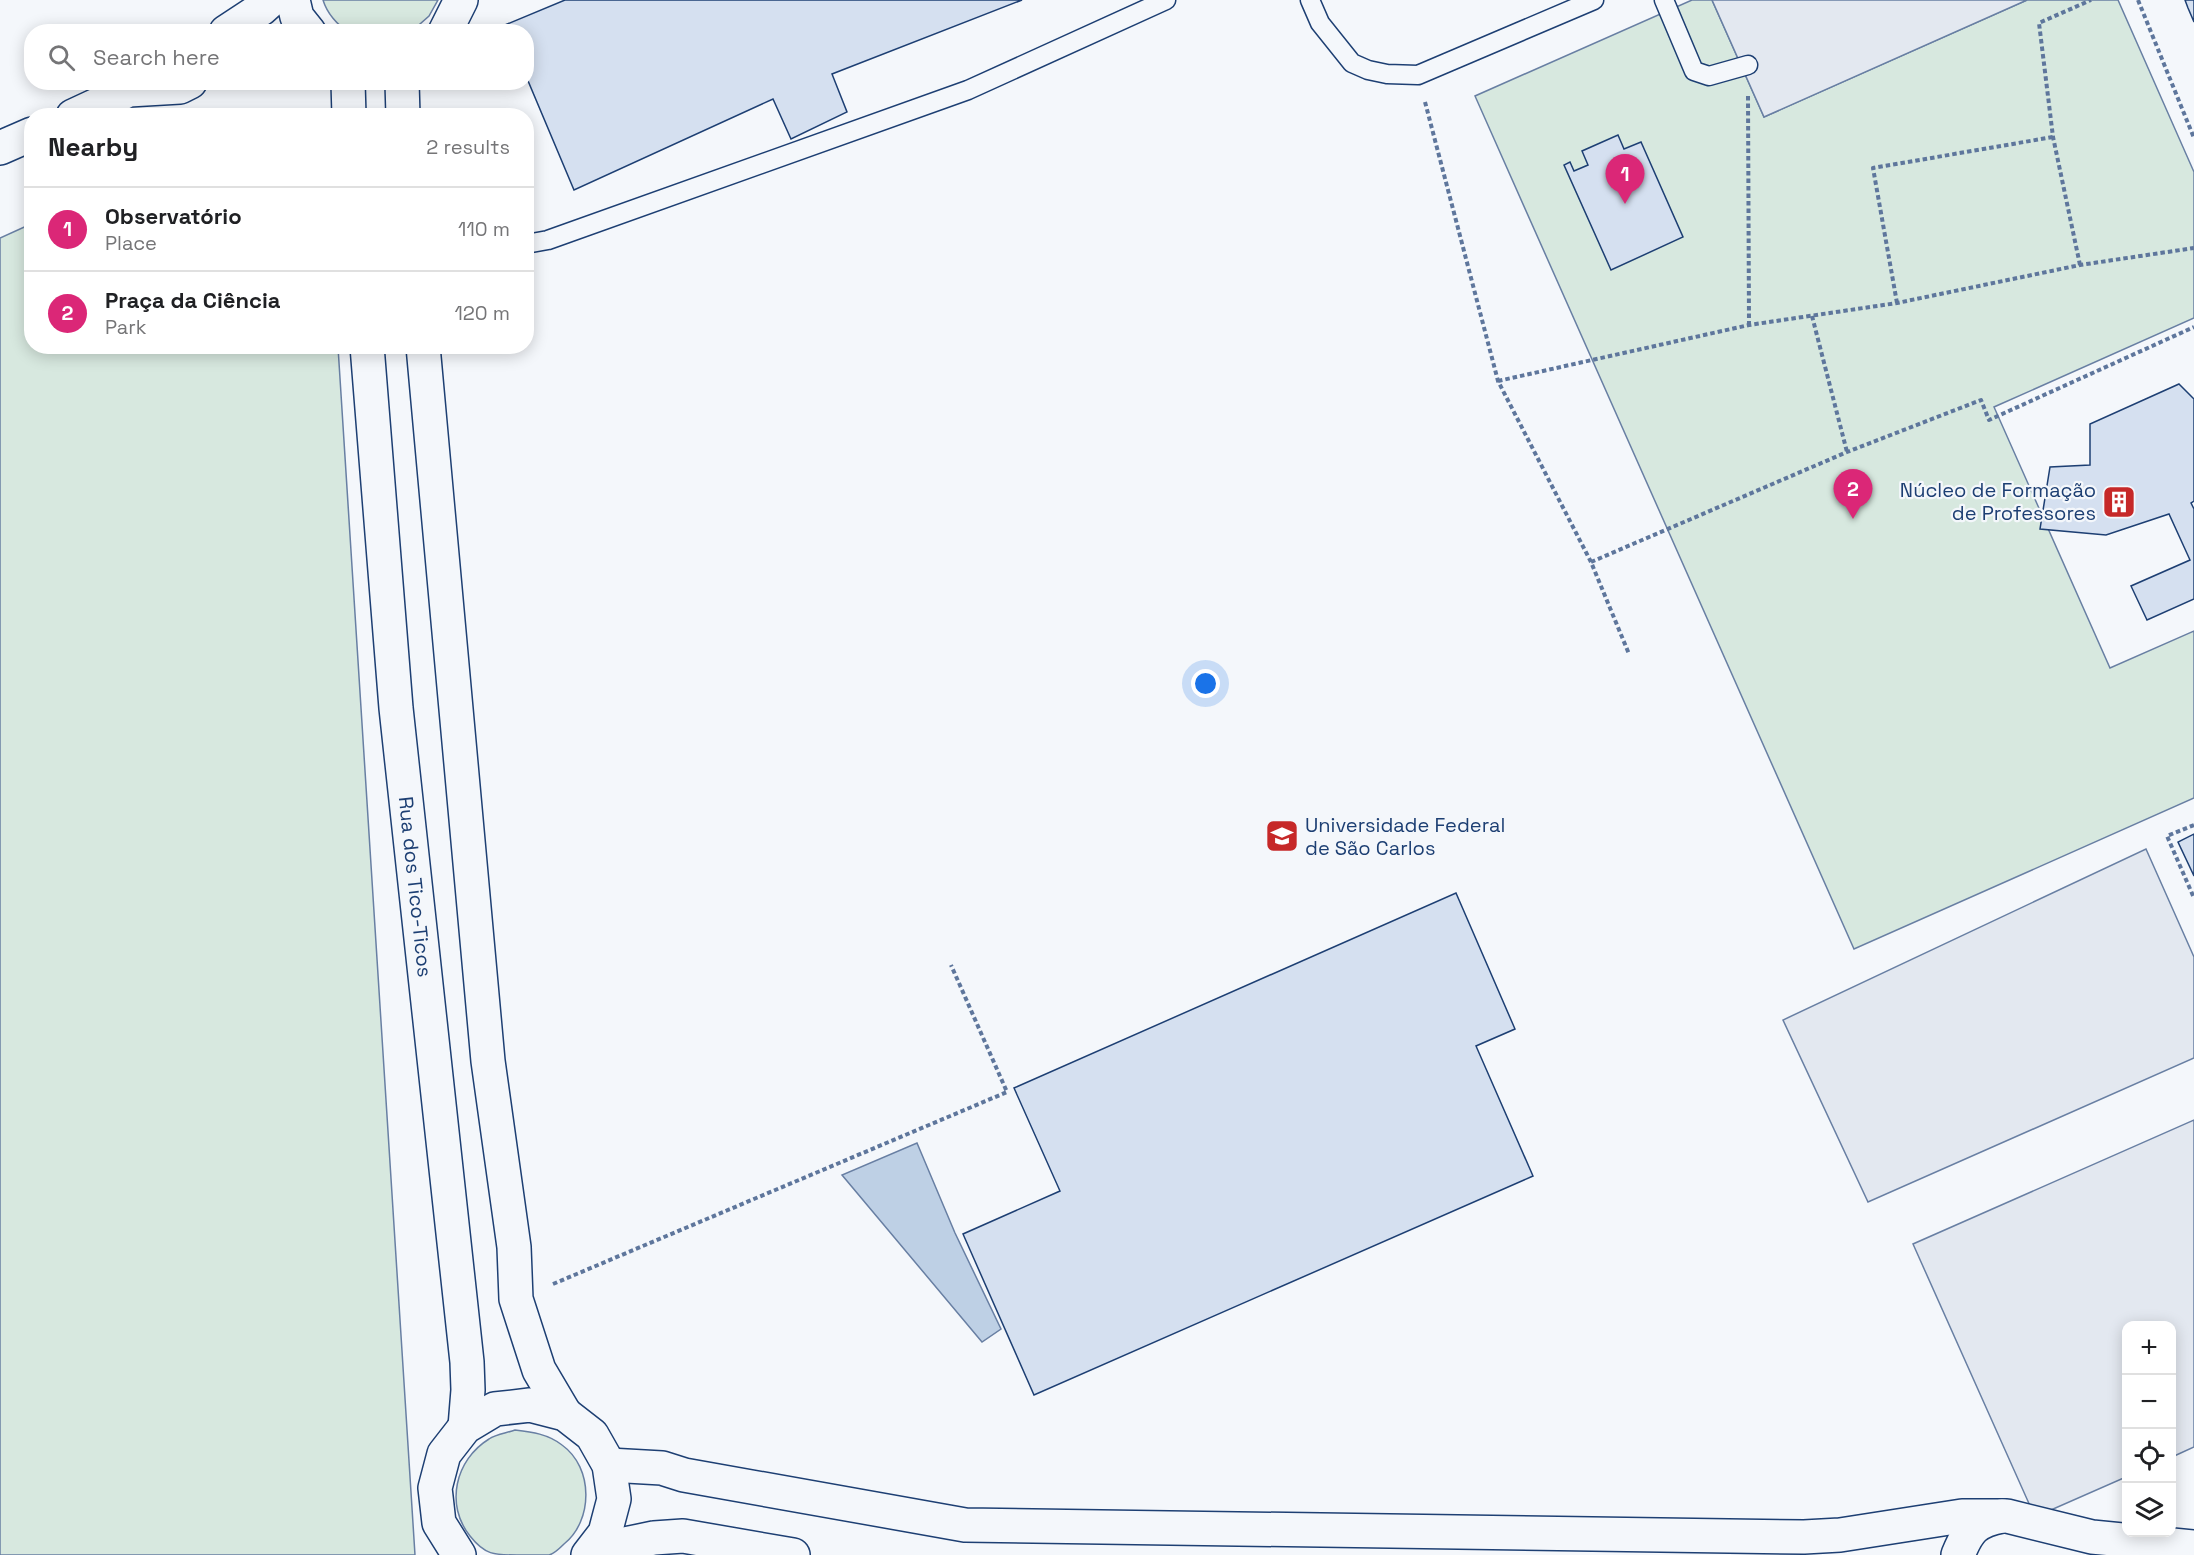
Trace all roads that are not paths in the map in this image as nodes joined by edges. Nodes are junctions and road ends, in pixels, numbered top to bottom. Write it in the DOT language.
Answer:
graph roads {
  1 [pos="271,0"];
  2 [pos="293,0"];
  3 [pos="461,0"];
  4 [pos="1166,0"];
  5 [pos="1310,0"];
  6 [pos="1594,0"];
  7 [pos="1664,0"];
  8 [pos="238,24"];
  9 [pos="303,24"];
  10 [pos="449,24"];
  11 [pos="1748,65"];
  12 [pos="125,90"];
  13 [pos="348,90"];
  14 [pos="402,90"];
  15 [pos="89,108"];
  16 [pos="349,108"];
  17 [pos="403,108"];
  18 [pos="24,138"];
  19 [pos="0,148"];
  20 [pos="534,243"];
  21 [pos="368,354"];
  22 [pos="424,354"];
  23 [pos="565,1414"];
  24 [pos="465,1427"];
  25 [pos="609,1465"];
  26 [pos="2007,1516"];
  27 [pos="2194,1547"];
  28 [pos="459,1555"];
  29 [pos="588,1555"];
  30 [pos="598,1555"];
  31 [pos="793,1555"];
  32 [pos="1958,1555"];
  1 -- 8 [label="street"];
  2 -- 9 [label="street"];
  3 -- 10 [label="street"];
  4 -- 20 [label="lane"];
  5 -- 6 [label="lane"];
  7 -- 11 [label="lane"];
  12 -- 15 [label="street"];
  13 -- 16 [label="street"];
  14 -- 17 [label="street"];
  18 -- 19 [label="street"];
  21 -- 24 [label="street, Rua dos Tico-Ticos"];
  22 -- 23 [label="street"];
  23 -- 24 [label="street"];
  23 -- 25 [label="street"];
  24 -- 28 [label="street"];
  25 -- 26 [label="street"];
  25 -- 29 [label="street"];
  26 -- 27 [label="street"];
  26 -- 32 [label="street"];
  30 -- 31 [label="street"];
}
